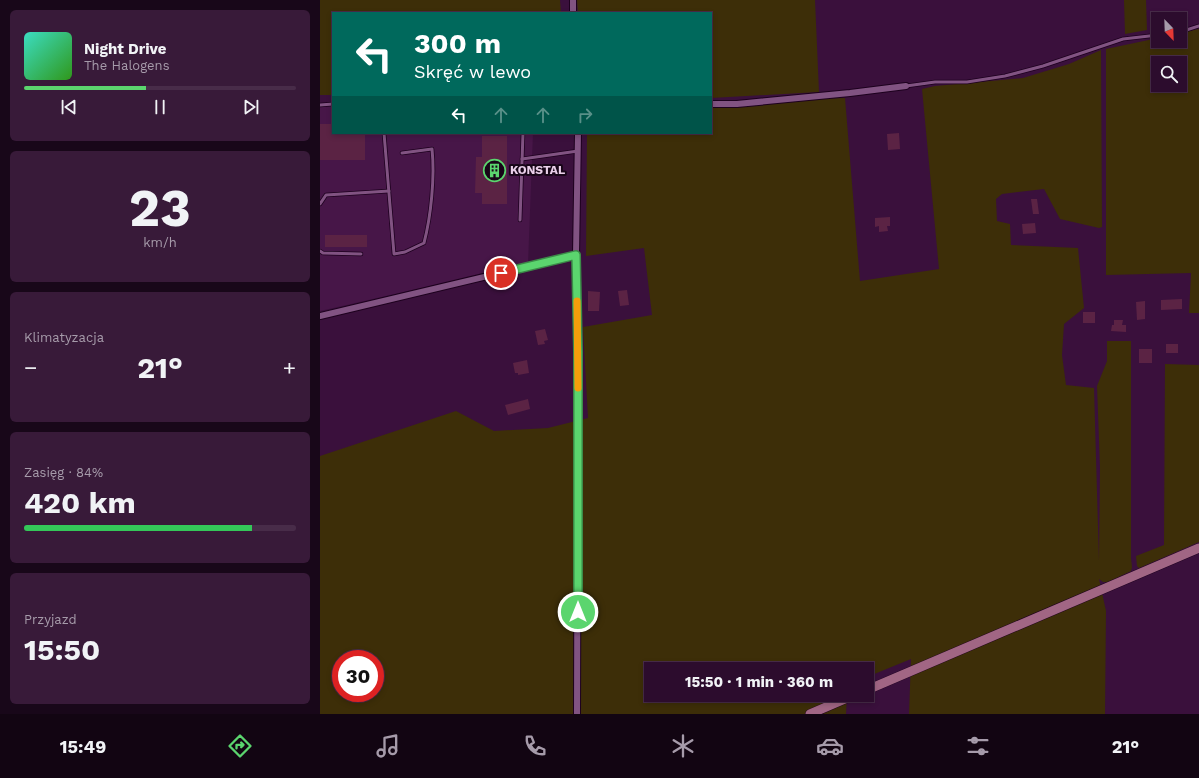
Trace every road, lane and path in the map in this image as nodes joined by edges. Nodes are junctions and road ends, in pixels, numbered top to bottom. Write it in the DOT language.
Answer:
graph roads {
  1 [pos="573,0"];
  2 [pos="573,12"];
  3 [pos="1199,26"];
  4 [pos="1187,30"];
  5 [pos="1151,36"];
  6 [pos="906,86"];
  7 [pos="332,104"];
  8 [pos="712,104"];
  9 [pos="320,105"];
  10 [pos="384,134"];
  11 [pos="523,134"];
  12 [pos="578,134"];
  13 [pos="578,152"];
  14 [pos="402,153"];
  15 [pos="522,159"];
  16 [pos="389,191"];
  17 [pos="320,204"];
  18 [pos="520,220"];
  19 [pos="320,251"];
  20 [pos="361,254"];
  21 [pos="576,255"];
  22 [pos="320,316"];
  23 [pos="1199,548"];
  24 [pos="874,687"];
  25 [pos="838,702"];
  26 [pos="577,714"];
  27 [pos="810,714"];
  1 -- 2 [label="street"];
  3 -- 4 [label="lane"];
  5 -- 6 [label="lane"];
  6 -- 8 [label="street"];
  7 -- 9 [label="lane"];
  10 -- 16 [label="lane"];
  11 -- 15 [label="lane"];
  12 -- 13 [label="street"];
  13 -- 15 [label="lane"];
  13 -- 21 [label="street"];
  14 -- 16 [label="lane"];
  15 -- 18 [label="lane"];
  16 -- 17 [label="lane"];
  19 -- 20 [label="lane"];
  21 -- 22 [label="street"];
  21 -- 26 [label="street"];
  23 -- 24 [label="main road"];
  25 -- 27 [label="main road"];
}
